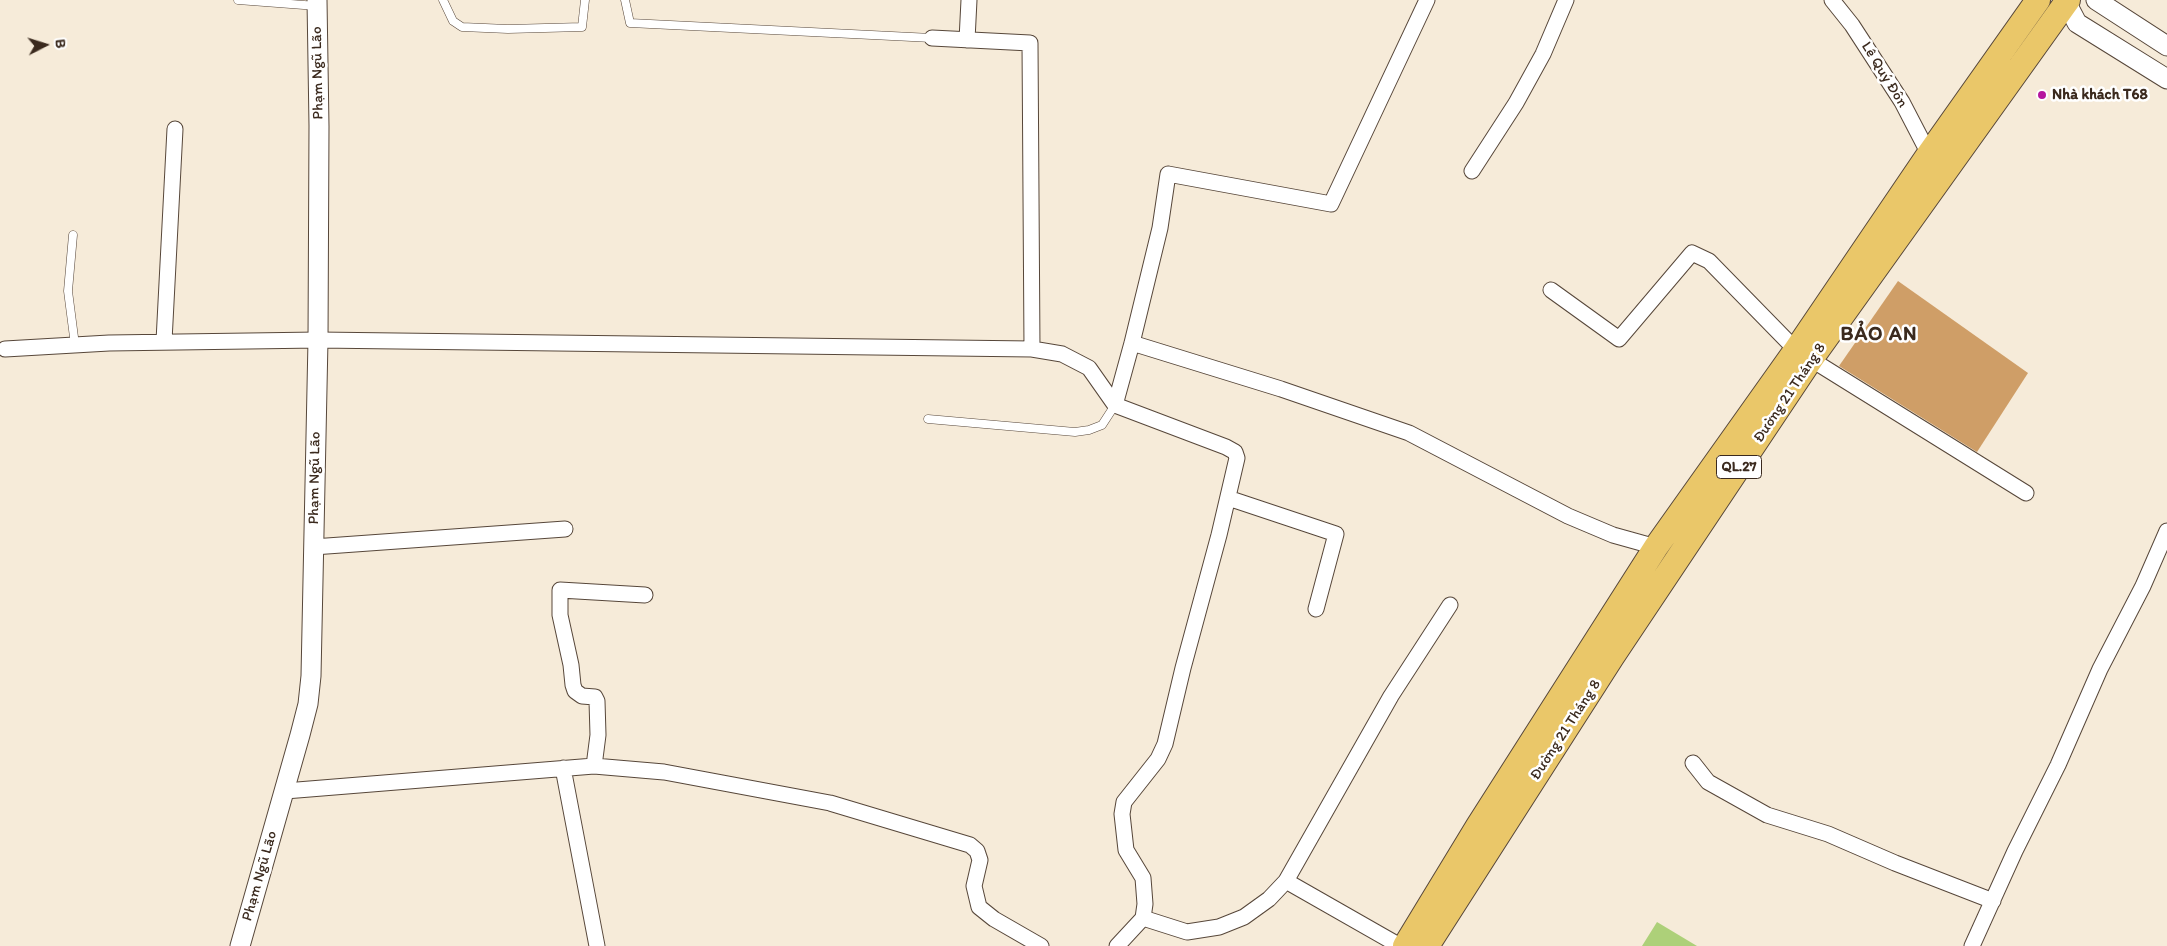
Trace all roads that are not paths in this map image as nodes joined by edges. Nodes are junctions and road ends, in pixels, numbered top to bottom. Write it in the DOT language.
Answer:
graph roads {
  1 [pos="238,0"];
  2 [pos="443,0"];
  3 [pos="585,0"];
  4 [pos="625,0"];
  5 [pos="969,0"];
  6 [pos="1428,0"];
  7 [pos="1566,0"];
  8 [pos="1832,0"];
  9 [pos="2038,0"];
  10 [pos="2069,0"];
  11 [pos="2096,0"];
  12 [pos="317,3"];
  13 [pos="932,38"];
  14 [pos="967,40"];
  15 [pos="2167,46"];
  16 [pos="2167,79"];
  17 [pos="175,129"];
  18 [pos="1929,154"];
  19 [pos="1472,171"];
  20 [pos="73,235"];
  21 [pos="1551,290"];
  22 [pos="318,340"];
  23 [pos="164,341"];
  24 [pos="1132,343"];
  25 [pos="75,345"];
  26 [pos="5,349"];
  27 [pos="1032,349"];
  28 [pos="1804,355"];
  29 [pos="1114,405"];
  30 [pos="928,419"];
  31 [pos="2026,493"];
  32 [pos="1228,498"];
  33 [pos="565,529"];
  34 [pos="2167,531"];
  35 [pos="313,547"];
  36 [pos="1656,547"];
  37 [pos="645,595"];
  38 [pos="1450,605"];
  39 [pos="1316,609"];
  40 [pos="1693,762"];
  41 [pos="594,766"];
  42 [pos="563,768"];
  43 [pos="285,791"];
  44 [pos="1286,881"];
  45 [pos="1993,901"];
  46 [pos="1143,918"];
  47 [pos="240,946"];
  48 [pos="597,946"];
  49 [pos="1041,946"];
  50 [pos="1117,946"];
  51 [pos="1400,946"];
  52 [pos="1405,946"];
  53 [pos="1428,946"];
  54 [pos="1972,946"];
  1 -- 12 [label="lane"];
  2 -- 3 [label="lane"];
  4 -- 13 [label="lane"];
  5 -- 14 [label="street"];
  6 -- 24 [label="street"];
  7 -- 19 [label="street"];
  8 -- 18 [label="street, Lê Quý Đôn"];
  9 -- 18 [label="main road, Đường 21 Tháng 8 / QL.27"];
  10 -- 16 [label="street"];
  10 -- 28 [label="main road, Đường 21 Tháng 8 / QL.27"];
  11 -- 15 [label="street"];
  12 -- 22 [label="street, Phạm Ngũ Lão"];
  13 -- 14 [label="street"];
  14 -- 27 [label="street"];
  17 -- 23 [label="street"];
  18 -- 28 [label="main road, Đường 21 Tháng 8 / QL.27"];
  20 -- 25 [label="lane"];
  21 -- 28 [label="street"];
  22 -- 23 [label="street"];
  22 -- 27 [label="street"];
  22 -- 35 [label="street, Phạm Ngũ Lão"];
  23 -- 25 [label="street"];
  24 -- 29 [label="street"];
  24 -- 36 [label="street"];
  25 -- 26 [label="street"];
  27 -- 29 [label="street"];
  28 -- 31 [label="street"];
  28 -- 36 [label="main road, Đường 21 Tháng 8 / QL.27"];
  28 -- 53 [label="main road, Đường 21 Tháng 8 / QL.27"];
  29 -- 30 [label="lane"];
  29 -- 32 [label="street"];
  32 -- 39 [label="street"];
  32 -- 46 [label="street"];
  33 -- 35 [label="street"];
  34 -- 45 [label="street"];
  35 -- 43 [label="street, Phạm Ngũ Lão"];
  36 -- 52 [label="main road, Đường 21 Tháng 8 / QL.27"];
  37 -- 41 [label="street"];
  38 -- 44 [label="street"];
  40 -- 45 [label="street"];
  41 -- 42 [label="street"];
  41 -- 49 [label="street"];
  42 -- 43 [label="street"];
  42 -- 48 [label="street"];
  43 -- 47 [label="street, Phạm Ngũ Lão"];
  44 -- 46 [label="street"];
  44 -- 51 [label="street"];
  45 -- 54 [label="street"];
  46 -- 50 [label="street"];
}
